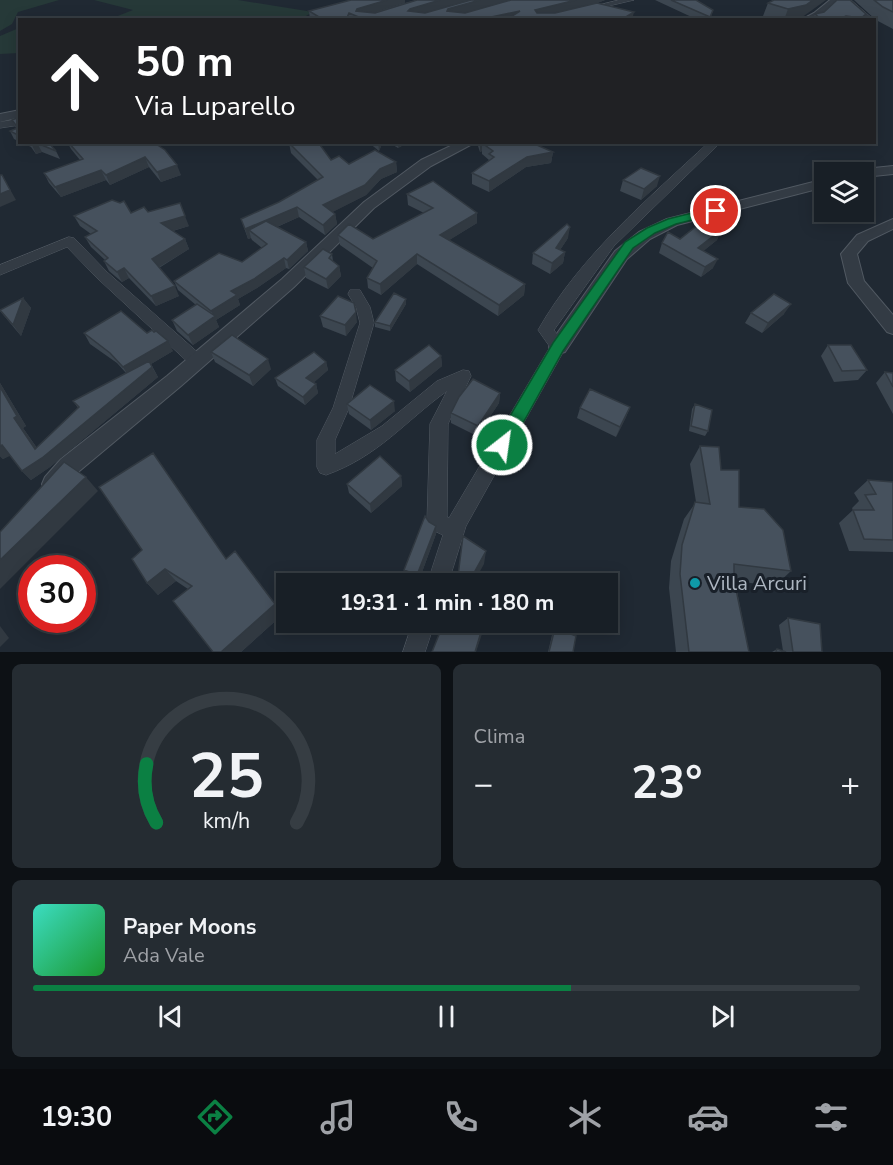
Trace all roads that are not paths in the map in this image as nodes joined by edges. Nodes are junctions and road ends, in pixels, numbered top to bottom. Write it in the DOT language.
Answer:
graph roads {
  1 [pos="630,0"];
  2 [pos="835,0"];
  3 [pos="847,0"];
  4 [pos="579,11"];
  5 [pos="810,18"];
  6 [pos="868,18"];
  7 [pos="18,114"];
  8 [pos="0,118"];
  9 [pos="18,122"];
  10 [pos="0,125"];
  11 [pos="467,144"];
  12 [pos="714,144"];
  13 [pos="893,170"];
  14 [pos="874,172"];
  15 [pos="814,186"];
  16 [pos="893,224"];
  17 [pos="0,270"];
  18 [pos="355,294"];
  19 [pos="893,327"];
  20 [pos="558,347"];
  21 [pos="197,361"];
  22 [pos="38,500"];
  23 [pos="454,531"];
  24 [pos="441,573"];
  25 [pos="420,633"];
  26 [pos="414,652"];
  1 -- 4 [label="street"];
  2 -- 5 [label="street"];
  3 -- 6 [label="street"];
  7 -- 8 [label="street"];
  9 -- 10 [label="street"];
  11 -- 21 [label="street"];
  12 -- 20 [label="street"];
  13 -- 14 [label="street"];
  15 -- 20 [label="street"];
  16 -- 19 [label="street"];
  17 -- 21 [label="street"];
  18 -- 23 [label="street"];
  20 -- 23 [label="street"];
  21 -- 22 [label="street"];
  23 -- 24 [label="street"];
  25 -- 26 [label="street"];
}
